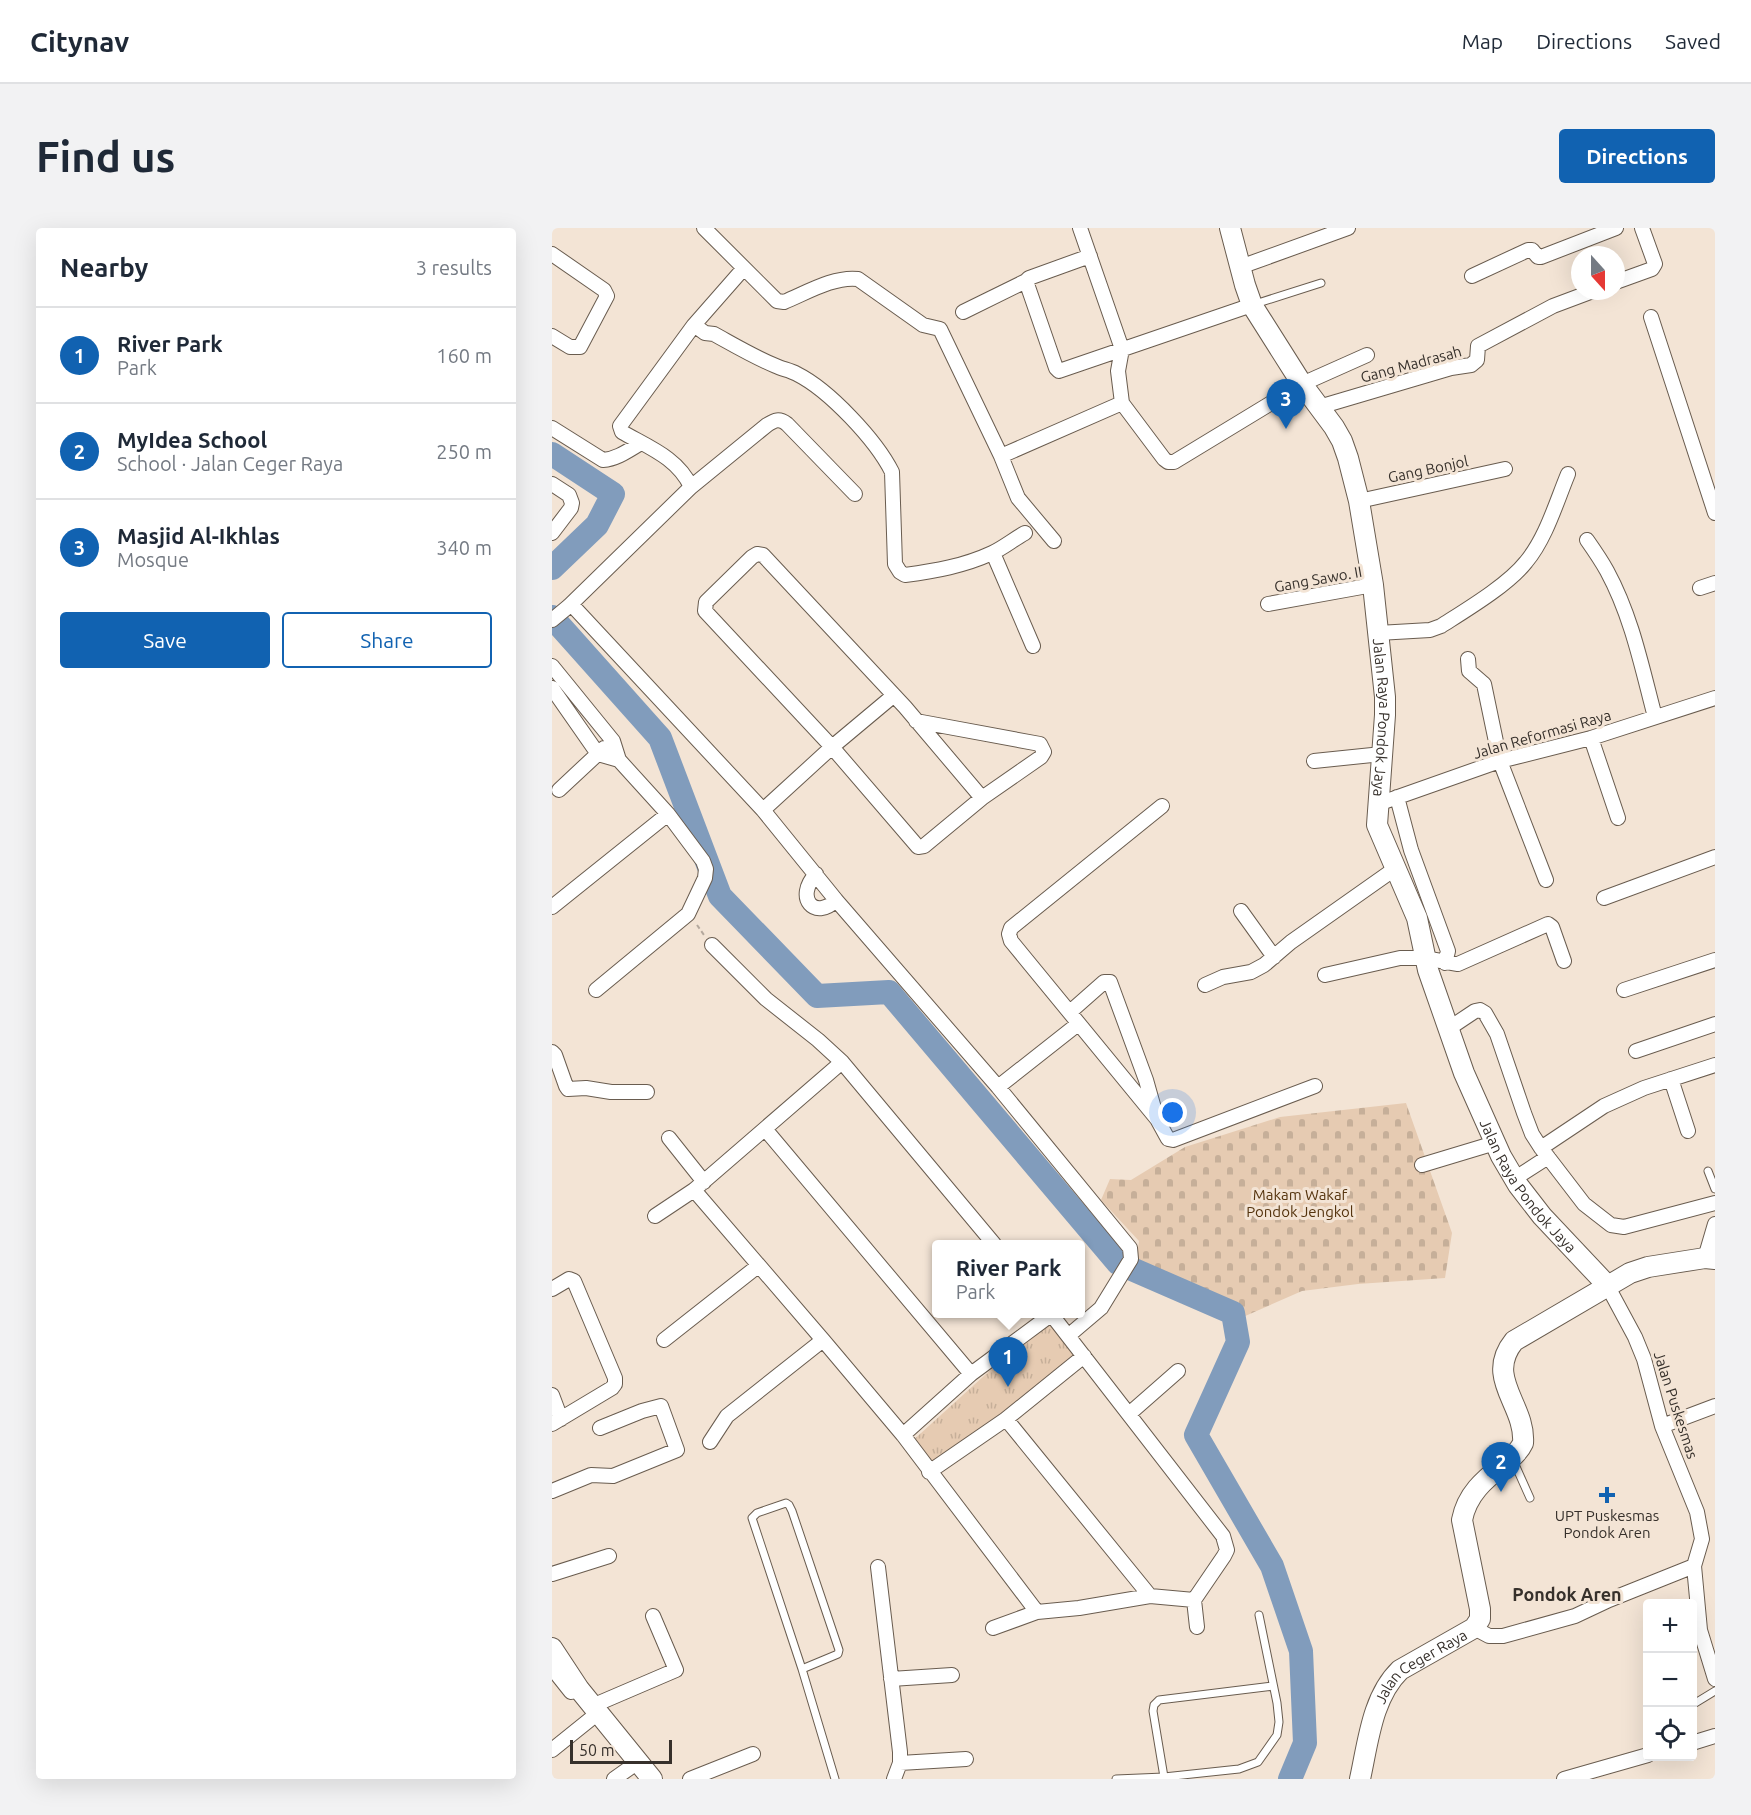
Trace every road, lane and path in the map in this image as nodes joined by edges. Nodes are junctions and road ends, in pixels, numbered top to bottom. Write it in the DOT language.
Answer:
graph roads {
  1 [pos="705,228"];
  2 [pos="1080,228"];
  3 [pos="1230,228"];
  4 [pos="1348,228"];
  5 [pos="1616,228"];
  6 [pos="1644,233"];
  7 [pos="552,254"];
  8 [pos="1090,256"];
  9 [pos="1240,267"];
  10 [pos="744,268"];
  11 [pos="1472,276"];
  12 [pos="1625,278"];
  13 [pos="1026,281"];
  14 [pos="1321,283"];
  15 [pos="1571,299"];
  16 [pos="1252,305"];
  17 [pos="963,312"];
  18 [pos="1651,317"];
  19 [pos="696,323"];
  20 [pos="552,336"];
  21 [pos="1122,349"];
  22 [pos="1367,355"];
  23 [pos="1303,385"];
  24 [pos="1122,403"];
  25 [pos="1319,407"];
  26 [pos="552,428"];
  27 [pos="641,443"];
  28 [pos="1001,456"];
  29 [pos="1505,469"];
  30 [pos="1568,474"];
  31 [pos="552,484"];
  32 [pos="690,487"];
  33 [pos="855,494"];
  34 [pos="1359,501"];
  35 [pos="1715,513"];
  36 [pos="552,533"];
  37 [pos="1024,533"];
  38 [pos="1587,540"];
  39 [pos="1054,541"];
  40 [pos="993,553"];
  41 [pos="1715,583"];
  42 [pos="1372,585"];
  43 [pos="1700,588"];
  44 [pos="1268,604"];
  45 [pos="570,605"];
  46 [pos="552,620"];
  47 [pos="1378,633"];
  48 [pos="1033,646"];
  49 [pos="1468,659"];
  50 [pos="552,666"];
  51 [pos="552,688"];
  52 [pos="893,696"];
  53 [pos="1715,698"];
  54 [pos="1655,717"];
  55 [pos="916,721"];
  56 [pos="1591,738"];
  57 [pos="613,741"];
  58 [pos="832,747"];
  59 [pos="598,754"];
  60 [pos="1382,754"];
  61 [pos="619,760"];
  62 [pos="1314,761"];
  63 [pos="1500,761"];
  64 [pos="559,790"];
  65 [pos="1397,797"];
  66 [pos="982,798"];
  67 [pos="1162,806"];
  68 [pos="1377,808"];
  69 [pos="763,810"];
  70 [pos="668,814"];
  71 [pos="1618,818"];
  72 [pos="1715,857"];
  73 [pos="1395,868"];
  74 [pos="816,874"];
  75 [pos="1546,880"];
  76 [pos="1604,898"];
  77 [pos="836,900"];
  78 [pos="552,907"];
  79 [pos="1241,911"];
  80 [pos="688,914"];
  81 [pos="712,945"];
  82 [pos="1275,957"];
  83 [pos="1424,958"];
  84 [pos="1715,960"];
  85 [pos="1564,961"];
  86 [pos="1445,963"];
  87 [pos="1325,975"];
  88 [pos="1205,985"];
  89 [pos="596,990"];
  90 [pos="1624,990"];
  91 [pos="1074,1018"];
  92 [pos="1715,1024"];
  93 [pos="1448,1029"];
  94 [pos="1636,1051"];
  95 [pos="552,1052"];
  96 [pos="842,1062"];
  97 [pos="1715,1065"];
  98 [pos="1671,1079"];
  99 [pos="1315,1086"];
  100 [pos="998,1087"];
  101 [pos="647,1092"];
  102 [pos="1157,1119"];
  103 [pos="765,1129"];
  104 [pos="1688,1131"];
  105 [pos="669,1138"];
  106 [pos="1495,1143"];
  107 [pos="1545,1152"];
  108 [pos="1422,1166"];
  109 [pos="1708,1171"];
  110 [pos="1514,1179"];
  111 [pos="699,1186"];
  112 [pos="1715,1189"];
  113 [pos="1715,1203"];
  114 [pos="655,1216"];
  115 [pos="990,1240"];
  116 [pos="1711,1245"];
  117 [pos="758,1266"];
  118 [pos="1607,1285"];
  119 [pos="552,1289"];
  120 [pos="1047,1318"];
  121 [pos="1055,1318"];
  122 [pos="1068,1336"];
  123 [pos="664,1340"];
  124 [pos="823,1340"];
  125 [pos="1084,1356"];
  126 [pos="1178,1371"];
  127 [pos="971,1374"];
  128 [pos="552,1395"];
  129 [pos="1715,1406"];
  130 [pos="1129,1414"];
  131 [pos="1006,1419"];
  132 [pos="556,1421"];
  133 [pos="1662,1426"];
  134 [pos="600,1428"];
  135 [pos="903,1435"];
  136 [pos="710,1442"];
  137 [pos="1511,1458"];
  138 [pos="929,1472"];
  139 [pos="552,1491"];
  140 [pos="1530,1498"];
  141 [pos="609,1556"];
  142 [pos="1694,1566"];
  143 [pos="878,1567"];
  144 [pos="552,1574"];
  145 [pos="1150,1596"];
  146 [pos="1194,1600"];
  147 [pos="1037,1612"];
  148 [pos="1259,1615"];
  149 [pos="653,1616"];
  150 [pos="993,1628"];
  151 [pos="1197,1628"];
  152 [pos="1474,1628"];
  153 [pos="552,1648"];
  154 [pos="552,1668"];
  155 [pos="802,1669"];
  156 [pos="952,1675"];
  157 [pos="891,1679"];
  158 [pos="1715,1679"];
  159 [pos="1273,1686"];
  160 [pos="1715,1691"];
  161 [pos="1697,1702"];
  162 [pos="592,1709"];
  163 [pos="1715,1736"];
  164 [pos="1697,1741"];
  165 [pos="552,1750"];
  166 [pos="753,1754"];
  167 [pos="1643,1756"];
  168 [pos="966,1759"];
  169 [pos="638,1762"];
  170 [pos="900,1763"];
  171 [pos="1164,1777"];
  172 [pos="614,1779"];
  173 [pos="652,1779"];
  174 [pos="690,1779"];
  175 [pos="835,1779"];
  176 [pos="894,1779"];
  177 [pos="1116,1779"];
  178 [pos="1360,1779"];
  179 [pos="1564,1779"];
  1 -- 10 [label="street"];
  2 -- 8 [label="street"];
  3 -- 9 [label="main road, Jalan Raya Pondok Jaya"];
  4 -- 9 [label="street"];
  5 -- 11 [label="street"];
  6 -- 12 [label="street"];
  7 -- 20 [label="street"];
  8 -- 13 [label="street"];
  8 -- 21 [label="street"];
  9 -- 16 [label="main road, Jalan Raya Pondok Jaya"];
  10 -- 19 [label="street"];
  10 -- 28 [label="street"];
  13 -- 17 [label="street"];
  13 -- 21 [label="street"];
  14 -- 16 [label="lane"];
  15 -- 25 [label="street, Gang Madrasah"];
  16 -- 21 [label="street"];
  16 -- 23 [label="main road, Jalan Raya Pondok Jaya"];
  18 -- 35 [label="street"];
  19 -- 27 [label="street"];
  19 -- 40 [label="street"];
  21 -- 24 [label="street"];
  22 -- 23 [label="street"];
  23 -- 24 [label="street"];
  23 -- 25 [label="main road, Jalan Raya Pondok Jaya"];
  24 -- 28 [label="street"];
  25 -- 34 [label="main road, Jalan Raya Pondok Jaya"];
  26 -- 27 [label="street"];
  27 -- 32 [label="street"];
  28 -- 39 [label="street"];
  29 -- 34 [label="street, Gang Bonjol"];
  30 -- 47 [label="street"];
  31 -- 36 [label="street"];
  32 -- 33 [label="street"];
  32 -- 45 [label="street"];
  34 -- 42 [label="main road, Jalan Raya Pondok Jaya"];
  37 -- 40 [label="street"];
  38 -- 54 [label="street"];
  40 -- 48 [label="street"];
  41 -- 43 [label="street"];
  42 -- 44 [label="street, Gang Sawo. II"];
  42 -- 47 [label="main road, Jalan Raya Pondok Jaya"];
  45 -- 46 [label="street"];
  45 -- 69 [label="street"];
  47 -- 60 [label="main road, Jalan Raya Pondok Jaya"];
  49 -- 63 [label="street"];
  50 -- 57 [label="street"];
  51 -- 59 [label="street"];
  52 -- 55 [label="street"];
  52 -- 58 [label="street"];
  52 -- 58 [label="street"];
  53 -- 54 [label="street, Jalan Reformasi Raya"];
  54 -- 56 [label="street, Jalan Reformasi Raya"];
  55 -- 66 [label="street"];
  55 -- 66 [label="street"];
  56 -- 63 [label="street, Jalan Reformasi Raya"];
  56 -- 71 [label="street"];
  57 -- 59 [label="street"];
  57 -- 61 [label="street"];
  58 -- 66 [label="street"];
  58 -- 69 [label="street"];
  59 -- 61 [label="street"];
  59 -- 64 [label="street"];
  60 -- 62 [label="street"];
  60 -- 68 [label="main road, Jalan Raya Pondok Jaya"];
  61 -- 70 [label="street"];
  63 -- 65 [label="street, Jalan Reformasi Raya"];
  63 -- 75 [label="street"];
  65 -- 68 [label="street, Jalan Reformasi Raya"];
  65 -- 86 [label="street"];
  67 -- 91 [label="street"];
  68 -- 73 [label="main road, Jalan Raya Pondok Jaya"];
  69 -- 74 [label="street"];
  70 -- 78 [label="street"];
  70 -- 80 [label="street"];
  72 -- 76 [label="street"];
  73 -- 82 [label="street"];
  73 -- 83 [label="main road, Jalan Raya Pondok Jaya"];
  74 -- 77 [label="street"];
  74 -- 77 [label="street"];
  77 -- 100 [label="street"];
  79 -- 82 [label="street"];
  80 -- 81 [label="path"];
  80 -- 89 [label="street"];
  81 -- 96 [label="street"];
  82 -- 88 [label="street"];
  83 -- 86 [label="street"];
  83 -- 87 [label="street"];
  83 -- 93 [label="main road, Jalan Raya Pondok Jaya"];
  84 -- 90 [label="street"];
  85 -- 86 [label="street"];
  91 -- 100 [label="street"];
  91 -- 102 [label="street"];
  91 -- 102 [label="street"];
  92 -- 94 [label="street"];
  93 -- 106 [label="main road, Jalan Raya Pondok Jaya"];
  93 -- 107 [label="street"];
  95 -- 101 [label="street"];
  96 -- 103 [label="street"];
  96 -- 115 [label="street"];
  97 -- 98 [label="street"];
  98 -- 104 [label="street"];
  98 -- 107 [label="street"];
  99 -- 102 [label="street"];
  100 -- 122 [label="street"];
  103 -- 111 [label="street"];
  103 -- 127 [label="street"];
  105 -- 111 [label="street"];
  106 -- 108 [label="street"];
  106 -- 110 [label="main road, Jalan Raya Pondok Jaya"];
  107 -- 110 [label="street"];
  107 -- 113 [label="street"];
  109 -- 112 [label="lane"];
  110 -- 118 [label="main road, Jalan Raya Pondok Jaya"];
  111 -- 114 [label="street"];
  111 -- 117 [label="street"];
  116 -- 118 [label="main road, Jalan Ceger Raya"];
  117 -- 123 [label="street"];
  117 -- 124 [label="street"];
  118 -- 133 [label="street, Jalan Puskesmas"];
  118 -- 137 [label="main road, Jalan Ceger Raya"];
  119 -- 132 [label="street"];
  120 -- 127 [label="street"];
  121 -- 122 [label="street"];
  122 -- 125 [label="street"];
  124 -- 135 [label="street"];
  124 -- 136 [label="street"];
  125 -- 130 [label="street"];
  125 -- 131 [label="street"];
  126 -- 130 [label="street"];
  127 -- 135 [label="street"];
  128 -- 132 [label="street"];
  129 -- 133 [label="street"];
  130 -- 146 [label="street"];
  131 -- 138 [label="street"];
  131 -- 145 [label="street"];
  133 -- 142 [label="street, Jalan Puskesmas"];
  134 -- 139 [label="street"];
  135 -- 138 [label="street"];
  137 -- 140 [label="lane"];
  137 -- 152 [label="main road, Jalan Ceger Raya"];
  138 -- 147 [label="street"];
  141 -- 144 [label="street"];
  142 -- 152 [label="street"];
  142 -- 158 [label="street, Jalan Puskesmas"];
  143 -- 157 [label="street"];
  145 -- 146 [label="street"];
  145 -- 147 [label="street"];
  146 -- 151 [label="street"];
  147 -- 150 [label="street"];
  148 -- 159 [label="lane"];
  149 -- 162 [label="street"];
  152 -- 178 [label="main road, Jalan Ceger Raya"];
  153 -- 162 [label="main road"];
  154 -- 162 [label="street"];
  155 -- 155 [label="lane"];
  155 -- 175 [label="lane"];
  156 -- 157 [label="street"];
  157 -- 170 [label="street"];
  159 -- 171 [label="lane"];
  159 -- 171 [label="lane"];
  160 -- 161 [label="lane"];
  162 -- 165 [label="street"];
  162 -- 169 [label="main road"];
  163 -- 164 [label="street"];
  166 -- 174 [label="street"];
  167 -- 179 [label="street"];
  168 -- 170 [label="street"];
  169 -- 172 [label="street"];
  169 -- 173 [label="main road"];
  170 -- 176 [label="street"];
  171 -- 177 [label="lane"];
}
